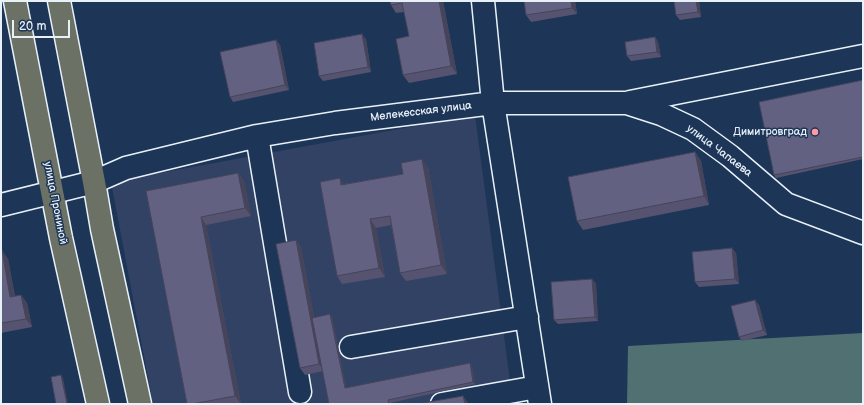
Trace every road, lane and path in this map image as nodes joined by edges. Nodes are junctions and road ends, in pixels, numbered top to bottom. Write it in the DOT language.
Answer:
graph roads {
  1 [pos="14,1"];
  2 [pos="59,1"];
  3 [pos="483,1"];
  4 [pos="863,56"];
  5 [pos="493,103"];
  6 [pos="627,103"];
  7 [pos="257,136"];
  8 [pos="94,182"];
  9 [pos="53,193"];
  10 [pos="1,205"];
  11 [pos="863,233"];
  12 [pos="527,317"];
  13 [pos="351,347"];
  14 [pos="300,392"];
  15 [pos="539,396"];
  16 [pos="98,404"];
  17 [pos="140,404"];
  18 [pos="442,404"];
  1 -- 9 [label="main road, улица Прониной"];
  2 -- 8 [label="main road"];
  3 -- 5 [label="street"];
  4 -- 6 [label="street"];
  5 -- 6 [label="street, улица Чапаева"];
  5 -- 7 [label="street, Мелекесская улица"];
  5 -- 12 [label="street"];
  6 -- 11 [label="street, улица Чапаева"];
  7 -- 8 [label="street, Мелекесская улица"];
  7 -- 14 [label="street"];
  8 -- 9 [label="street, Мелекесская улица"];
  8 -- 17 [label="main road"];
  9 -- 10 [label="street, Мелекесская улица"];
  9 -- 16 [label="main road, улица Прониной"];
  12 -- 13 [label="street"];
  12 -- 15 [label="street"];
  15 -- 18 [label="street"];
}
